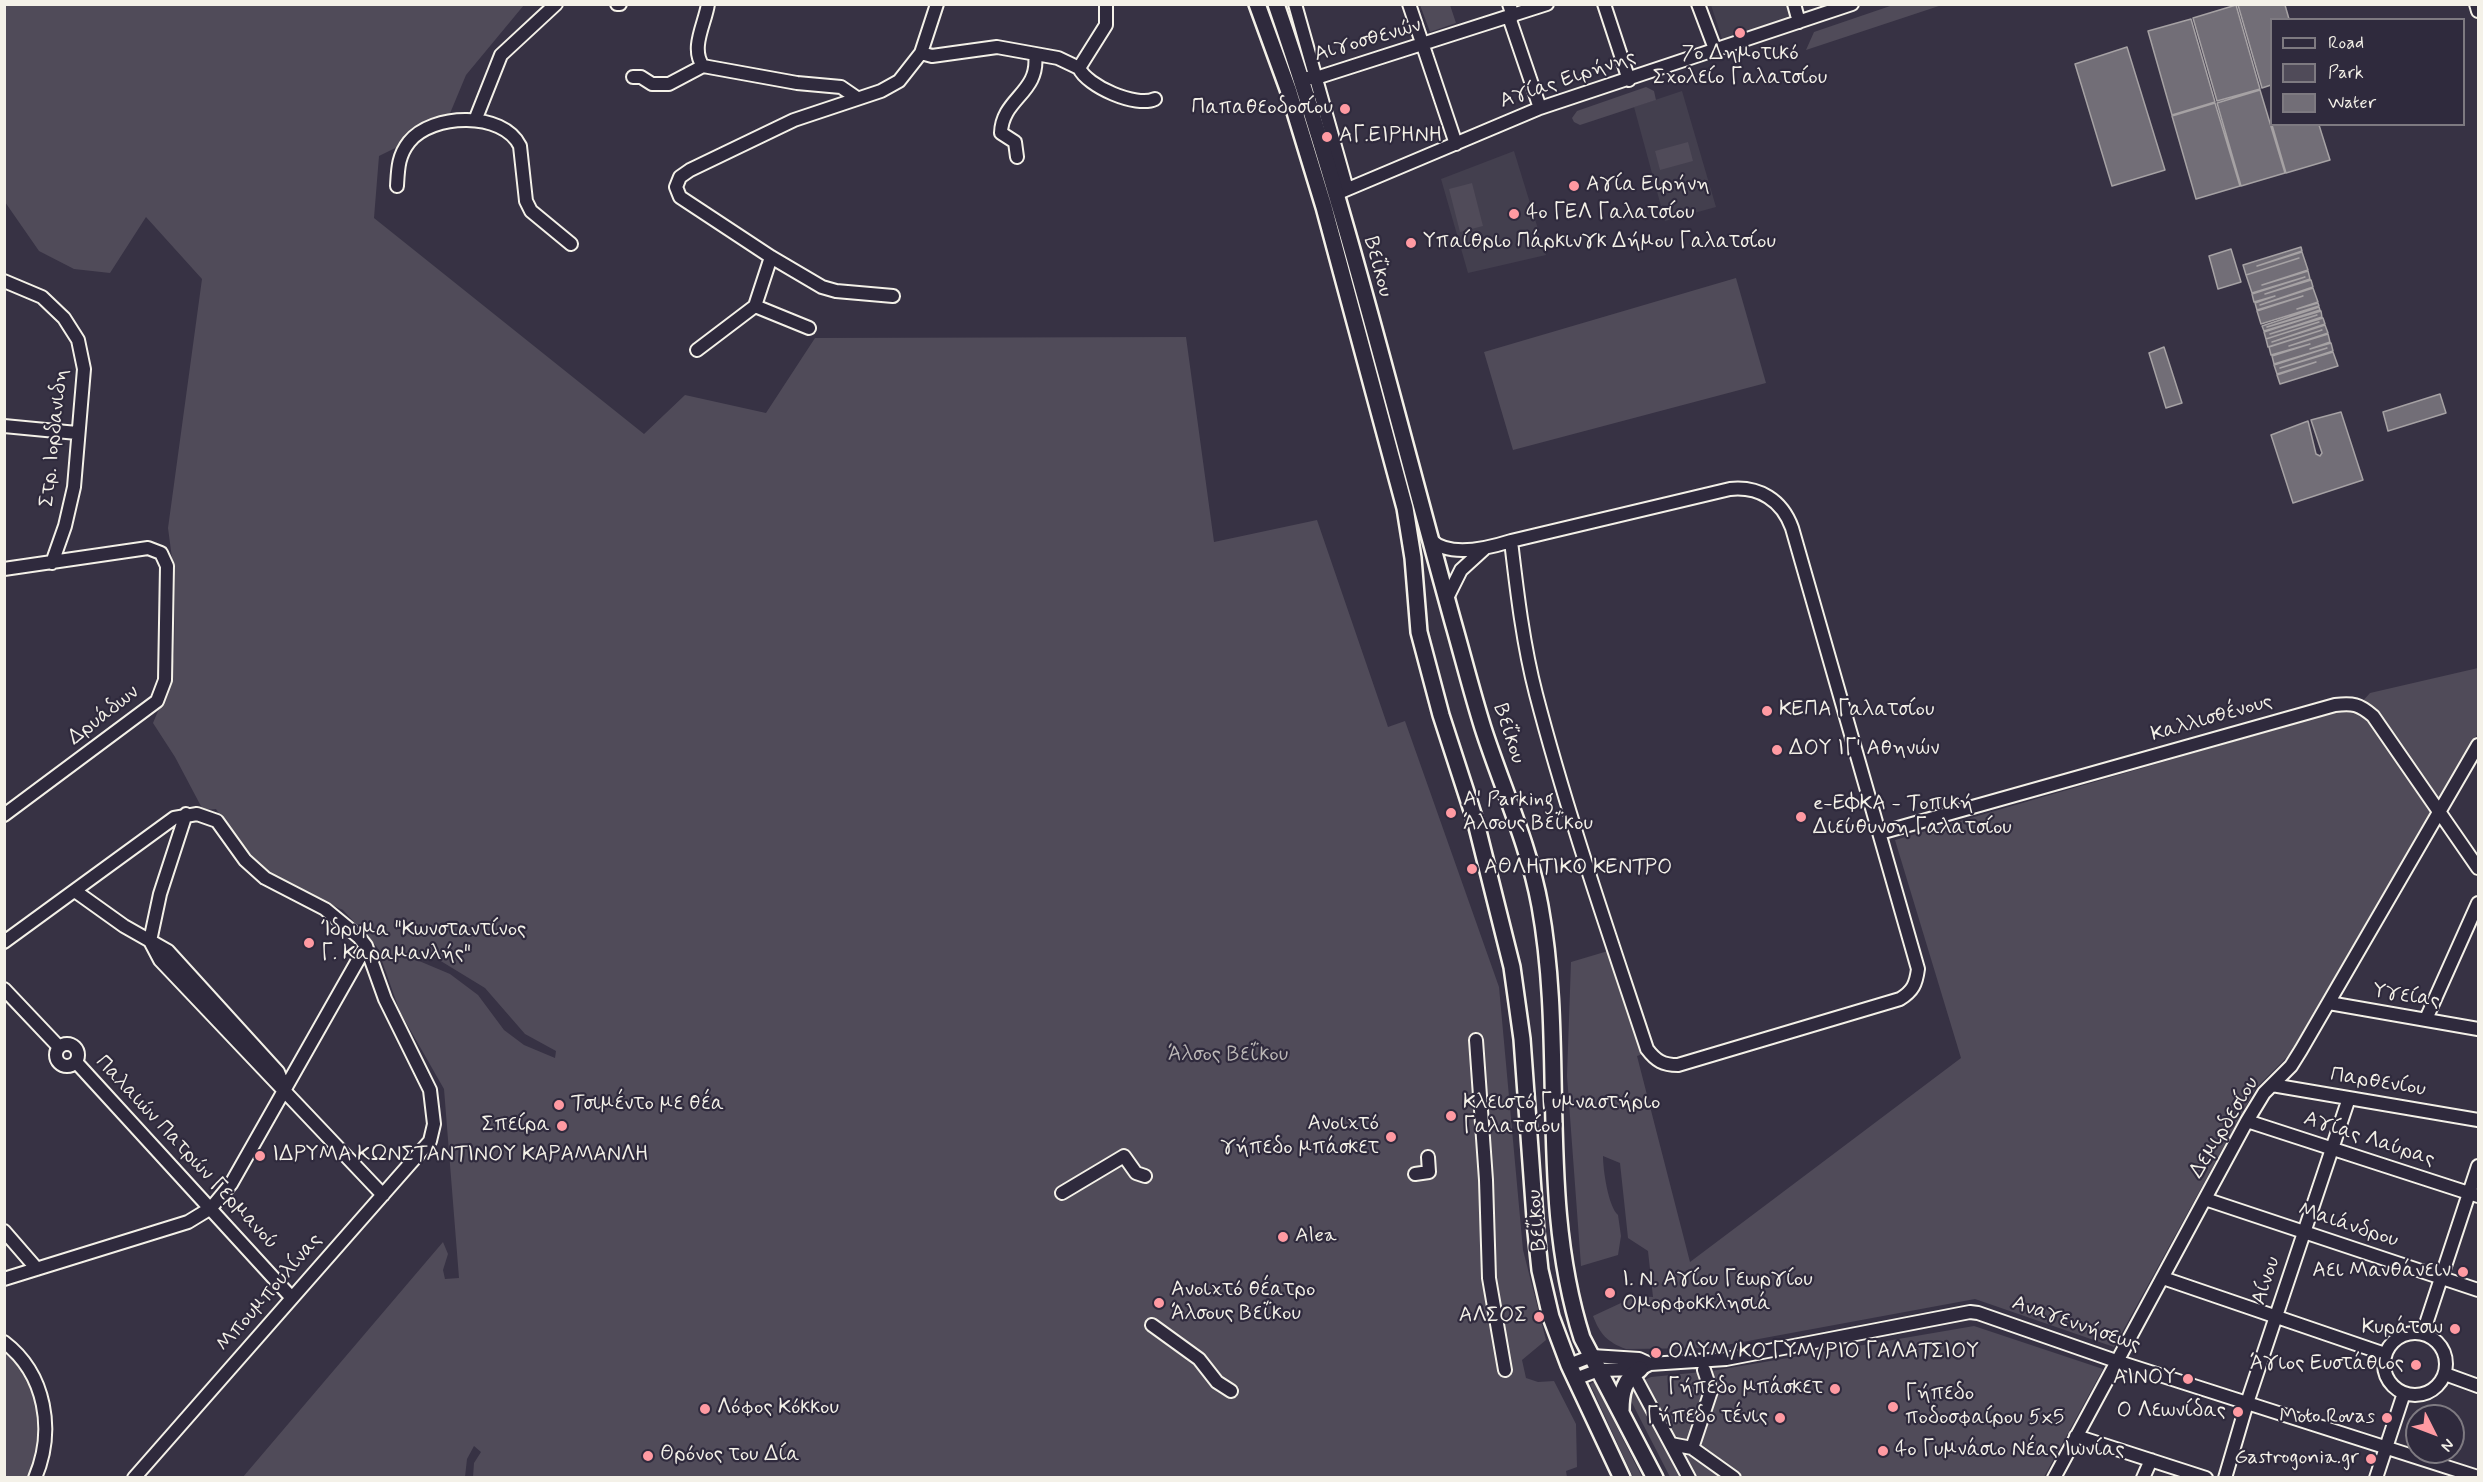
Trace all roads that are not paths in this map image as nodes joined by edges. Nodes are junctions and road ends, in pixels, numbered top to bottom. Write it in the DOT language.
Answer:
graph roads {
  1 [pos="556,4"];
  2 [pos="708,4"];
  3 [pos="937,4"];
  4 [pos="1106,4"];
  5 [pos="1257,4"];
  6 [pos="1276,4"];
  7 [pos="1295,4"];
  8 [pos="1409,4"];
  9 [pos="1547,4"];
  10 [pos="1604,4"];
  11 [pos="1698,4"];
  12 [pos="1794,4"];
  13 [pos="1852,4"];
  14 [pos="2476,4"];
  15 [pos="2478,11"];
  16 [pos="1510,13"];
  17 [pos="1800,22"];
  18 [pos="1423,46"];
  19 [pos="1715,49"];
  20 [pos="921,53"];
  21 [pos="1035,55"];
  22 [pos="704,66"];
  23 [pos="1079,68"];
  24 [pos="633,76"];
  25 [pos="1309,78"];
  26 [pos="1629,80"];
  27 [pos="858,98"];
  28 [pos="1155,99"];
  29 [pos="1540,108"];
  30 [pos="476,118"];
  31 [pos="1456,144"];
  32 [pos="1017,157"];
  33 [pos="397,186"];
  34 [pos="1341,192"];
  35 [pos="571,244"];
  36 [pos="771,257"];
  37 [pos="4,281"];
  38 [pos="893,296"];
  39 [pos="755,306"];
  40 [pos="809,327"];
  41 [pos="697,350"];
  42 [pos="4,426"];
  43 [pos="77,433"];
  44 [pos="1431,540"];
  45 [pos="1510,541"];
  46 [pos="1484,549"];
  47 [pos="52,563"];
  48 [pos="4,569"];
  49 [pos="1447,598"];
  50 [pos="2478,745"];
  51 [pos="2438,812"];
  52 [pos="186,814"];
  53 [pos="4,815"];
  54 [pos="1880,833"];
  55 [pos="2478,868"];
  56 [pos="75,891"];
  57 [pos="2478,903"];
  58 [pos="150,941"];
  59 [pos="4,942"];
  60 [pos="366,946"];
  61 [pos="4,989"];
  62 [pos="2329,1003"];
  63 [pos="2426,1020"];
  64 [pos="2478,1029"];
  65 [pos="1476,1040"];
  66 [pos="2272,1085"];
  67 [pos="284,1088"];
  68 [pos="2349,1098"];
  69 [pos="2478,1119"];
  70 [pos="2247,1121"];
  71 [pos="2333,1148"];
  72 [pos="1428,1157"];
  73 [pos="2478,1166"];
  74 [pos="1415,1174"];
  75 [pos="1145,1176"];
  76 [pos="1062,1193"];
  77 [pos="383,1195"];
  78 [pos="2474,1195"];
  79 [pos="2205,1199"];
  80 [pos="211,1208"];
  81 [pos="4,1231"];
  82 [pos="2304,1232"];
  83 [pos="37,1269"];
  84 [pos="2442,1277"];
  85 [pos="2163,1278"];
  86 [pos="4,1279"];
  87 [pos="2478,1290"];
  88 [pos="291,1297"];
  89 [pos="2276,1316"];
  90 [pos="1152,1325"];
  91 [pos="2423,1333"];
  92 [pos="4,1342"];
  93 [pos="2385,1354"];
  94 [pos="1592,1356"];
  95 [pos="2116,1361"];
  96 [pos="1506,1370"];
  97 [pos="1599,1370"];
  98 [pos="1704,1370"];
  99 [pos="1572,1372"];
  100 [pos="1642,1372"];
  101 [pos="2445,1374"];
  102 [pos="2478,1386"];
  103 [pos="1231,1391"];
  104 [pos="2404,1393"];
  105 [pos="2247,1402"];
  106 [pos="1621,1411"];
  107 [pos="2076,1436"];
  108 [pos="1671,1444"];
  109 [pos="2385,1447"];
  110 [pos="1692,1448"];
  111 [pos="2151,1460"];
  112 [pos="2478,1477"];
  113 [pos="35,1478"];
  114 [pos="134,1478"];
  115 [pos="1622,1478"];
  116 [pos="1655,1478"];
  117 [pos="1689,1478"];
  118 [pos="1734,1478"];
  119 [pos="2054,1478"];
  120 [pos="2143,1478"];
  121 [pos="2206,1478"];
  122 [pos="2225,1478"];
  123 [pos="2376,1478"];
  1 -- 30 [label="street"];
  2 -- 22 [label="street"];
  3 -- 20 [label="street"];
  4 -- 23 [label="street"];
  5 -- 99 [label="main road, Βεΐκου"];
  6 -- 25 [label="main road, Βεΐκου"];
  7 -- 25 [label="street"];
  8 -- 18 [label="street"];
  9 -- 16 [label="street, Αιγοσθενών"];
  10 -- 26 [label="street"];
  11 -- 19 [label="street"];
  12 -- 17 [label="street"];
  13 -- 17 [label="street, Αγίας Ειρήνης"];
  14 -- 15 [label="street"];
  16 -- 18 [label="street, Αιγοσθενών"];
  16 -- 29 [label="street"];
  17 -- 19 [label="street, Αγίας Ειρήνης"];
  18 -- 25 [label="street, Αιγοσθενών"];
  18 -- 31 [label="street"];
  19 -- 26 [label="street, Αγίας Ειρήνης"];
  20 -- 21 [label="street"];
  20 -- 27 [label="street"];
  21 -- 23 [label="street"];
  21 -- 32 [label="street"];
  22 -- 24 [label="street"];
  22 -- 27 [label="street"];
  23 -- 28 [label="street"];
  25 -- 34 [label="main road, Βεΐκου"];
  26 -- 29 [label="street, Αγίας Ειρήνης"];
  27 -- 36 [label="street"];
  29 -- 31 [label="street, Αγίας Ειρήνης"];
  30 -- 33 [label="street"];
  30 -- 35 [label="street"];
  31 -- 34 [label="street, Αγίας Ειρήνης"];
  34 -- 44 [label="main road, Βεΐκου"];
  36 -- 38 [label="street"];
  36 -- 39 [label="street"];
  37 -- 43 [label="street, Στρ. Ιορδανιδη"];
  39 -- 40 [label="street"];
  39 -- 41 [label="street"];
  42 -- 43 [label="street"];
  43 -- 47 [label="street, Στρ. Ιορδανιδη"];
  44 -- 46 [label="street"];
  44 -- 49 [label="main road, Βεΐκου"];
  45 -- 46 [label="street"];
  45 -- 54 [label="street"];
  45 -- 54 [label="street"];
  46 -- 49 [label="street"];
  47 -- 48 [label="street"];
  47 -- 53 [label="street, Δρυάδων"];
  49 -- 94 [label="main road, Βεΐκου"];
  50 -- 51 [label="street, Δεμιρδεσίου"];
  51 -- 54 [label="street, Καλλισθένους"];
  51 -- 55 [label="street, Καλλισθένους"];
  51 -- 62 [label="street, Δεμιρδεσίου"];
  52 -- 56 [label="street"];
  52 -- 58 [label="street"];
  52 -- 60 [label="street"];
  56 -- 58 [label="street"];
  56 -- 59 [label="street"];
  57 -- 63 [label="street"];
  58 -- 67 [label="street"];
  60 -- 67 [label="street"];
  60 -- 77 [label="street, Μπουμπουλίνας"];
  61 -- 80 [label="street, Παλαιών Πατρών Γερμανού"];
  62 -- 63 [label="street, Υγείας"];
  62 -- 66 [label="street, Δεμιρδεσίου"];
  63 -- 64 [label="street, Υγείας"];
  65 -- 96 [label="street"];
  66 -- 68 [label="street, Παρθενίου"];
  66 -- 70 [label="street, Δεμιρδεσίου"];
  67 -- 77 [label="street"];
  67 -- 80 [label="street"];
  68 -- 69 [label="street, Παρθενίου"];
  68 -- 71 [label="street, Αίνου"];
  70 -- 71 [label="street, Αγίας Λαύρας"];
  70 -- 79 [label="street, Δεμιρδεσίου"];
  71 -- 78 [label="street, Αγίας Λαύρας"];
  71 -- 82 [label="street, Αίνου"];
  72 -- 74 [label="street"];
  73 -- 78 [label="street"];
  75 -- 76 [label="street"];
  77 -- 88 [label="street, Μπουμπουλίνας"];
  78 -- 84 [label="street"];
  79 -- 82 [label="street, Μαιάνδρου"];
  79 -- 85 [label="street, Δεμιρδεσίου"];
  80 -- 83 [label="street"];
  80 -- 88 [label="street, Παλαιών Πατρών Γερμανού"];
  81 -- 83 [label="street"];
  82 -- 84 [label="street, Μαιάνδρου"];
  82 -- 89 [label="street, Αίνου"];
  83 -- 86 [label="street"];
  84 -- 87 [label="street, Μαιάνδρου"];
  84 -- 91 [label="street"];
  85 -- 89 [label="street"];
  85 -- 95 [label="street, Δεμιρδεσίου"];
  88 -- 114 [label="street, Μπουμπουλίνας"];
  89 -- 93 [label="street"];
  89 -- 105 [label="street, Αίνου"];
  90 -- 103 [label="street"];
  91 -- 93 [label="street"];
  91 -- 101 [label="street"];
  92 -- 113 [label="street"];
  93 -- 104 [label="street"];
  94 -- 97 [label="main road, Βεΐκου"];
  94 -- 99 [label="street, Αναγεννήσεως"];
  94 -- 100 [label="street, Αναγεννήσεως"];
  95 -- 100 [label="street, Αναγεννήσεως"];
  95 -- 105 [label="street, Αναγεννήσεως"];
  95 -- 107 [label="street, Δεμιρδεσίου"];
  97 -- 99 [label="street, Αναγεννήσεως"];
  97 -- 100 [label="street, Αναγεννήσεως"];
  97 -- 106 [label="main road, Βεΐκου"];
  98 -- 110 [label="street"];
  99 -- 115 [label="main road, Βεΐκου"];
  100 -- 106 [label="main road"];
  100 -- 108 [label="street"];
  101 -- 102 [label="street"];
  101 -- 104 [label="street"];
  104 -- 109 [label="street"];
  105 -- 109 [label="street, Αναγεννήσεως"];
  105 -- 122 [label="street, Αίνου"];
  106 -- 116 [label="main road, Βεΐκου"];
  107 -- 111 [label="street"];
  107 -- 119 [label="street, Δεμιρδεσίου"];
  108 -- 110 [label="street"];
  108 -- 117 [label="street"];
  109 -- 112 [label="street, Αναγεννήσεως"];
  109 -- 123 [label="street"];
  110 -- 118 [label="street"];
  111 -- 120 [label="street"];
  111 -- 121 [label="street"];
}
